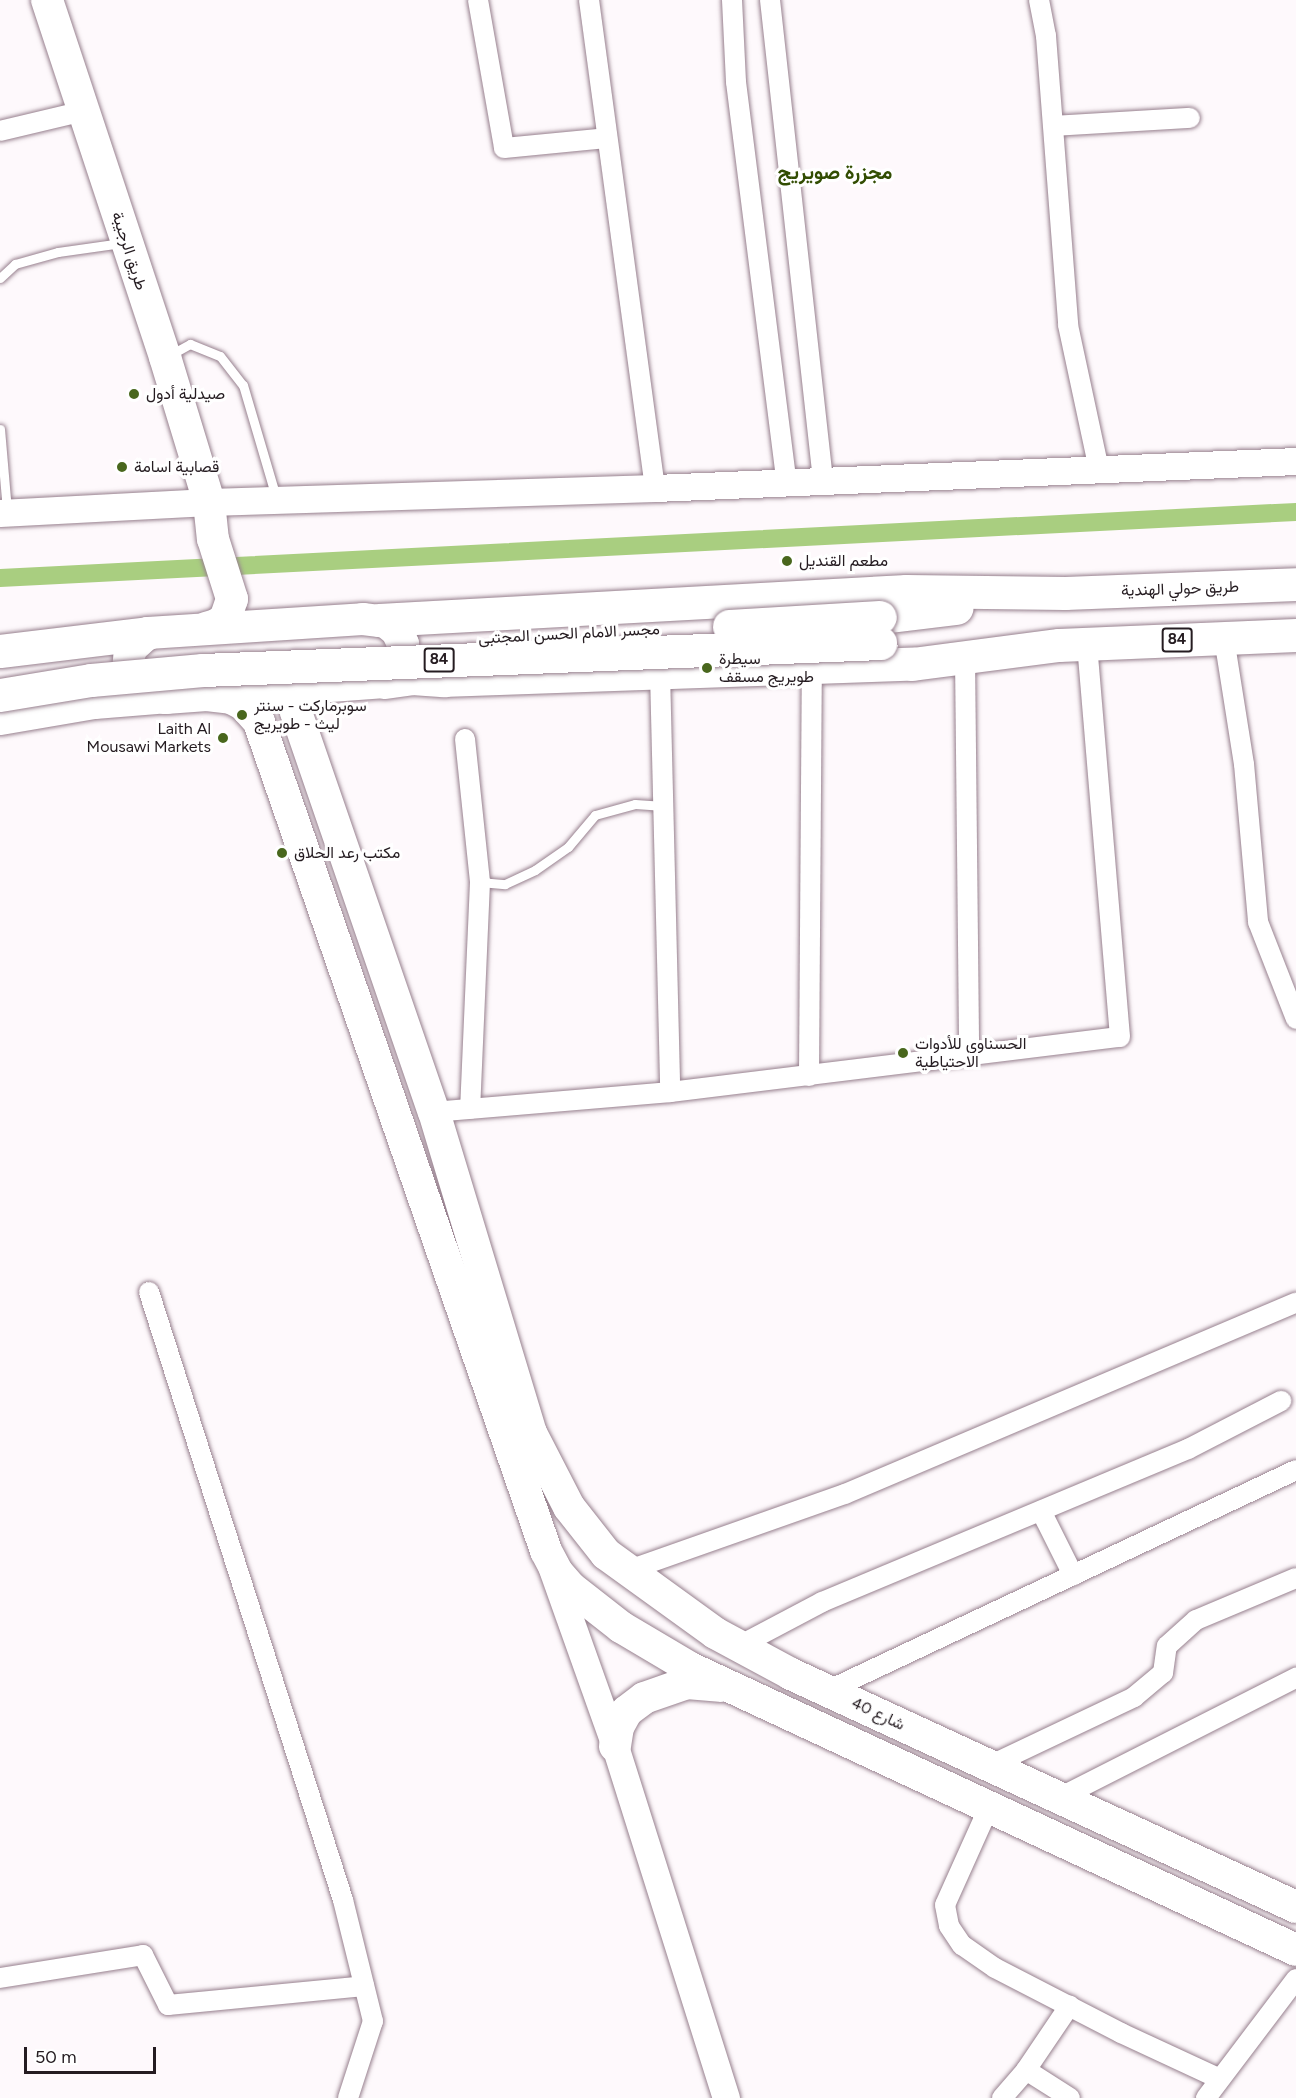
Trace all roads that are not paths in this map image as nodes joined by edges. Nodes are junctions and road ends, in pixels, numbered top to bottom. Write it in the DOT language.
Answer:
graph roads {
  1 [pos="47,0"];
  2 [pos="478,0"];
  3 [pos="589,0"];
  4 [pos="732,0"];
  5 [pos="770,0"];
  6 [pos="1039,0"];
  7 [pos="84,111"];
  8 [pos="1190,118"];
  9 [pos="1054,126"];
  10 [pos="0,131"];
  11 [pos="607,138"];
  12 [pos="127,243"];
  13 [pos="0,278"];
  14 [pos="165,357"];
  15 [pos="0,429"];
  16 [pos="1296,461"];
  17 [pos="1099,469"];
  18 [pos="822,482"];
  19 [pos="787,483"];
  20 [pos="656,489"];
  21 [pos="277,500"];
  22 [pos="209,502"];
  23 [pos="4,513"];
  24 [pos="1296,584"];
  25 [pos="1065,593"];
  26 [pos="242,596"];
  27 [pos="437,617"];
  28 [pos="379,620"];
  29 [pos="293,623"];
  30 [pos="206,628"];
  31 [pos="880,630"];
  32 [pos="148,633"];
  33 [pos="1296,634"];
  34 [pos="94,638"];
  35 [pos="1224,638"];
  36 [pos="1073,644"];
  37 [pos="0,651"];
  38 [pos="965,656"];
  39 [pos="812,668"];
  40 [pos="660,672"];
  41 [pos="0,676"];
  42 [pos="444,680"];
  43 [pos="385,682"];
  44 [pos="322,688"];
  45 [pos="0,695"];
  46 [pos="207,695"];
  47 [pos="156,697"];
  48 [pos="97,702"];
  49 [pos="0,718"];
  50 [pos="465,739"];
  51 [pos="664,806"];
  52 [pos="480,882"];
  53 [pos="1296,1019"];
  54 [pos="969,1055"];
  55 [pos="809,1076"];
  56 [pos="670,1092"];
  57 [pos="470,1109"];
  58 [pos="434,1112"];
  59 [pos="149,1292"];
  60 [pos="1296,1303"];
  61 [pos="1281,1401"];
  62 [pos="531,1433"];
  63 [pos="1296,1470"];
  64 [pos="1041,1511"];
  65 [pos="546,1551"];
  66 [pos="626,1571"];
  67 [pos="1073,1575"];
  68 [pos="1296,1578"];
  69 [pos="739,1646"];
  70 [pos="1296,1678"];
  71 [pos="728,1687"];
  72 [pos="827,1691"];
  73 [pos="615,1746"];
  74 [pos="989,1766"];
  75 [pos="1059,1798"];
  76 [pos="989,1807"];
  77 [pos="1296,1907"];
  78 [pos="1296,1950"];
  79 [pos="0,1978"];
  80 [pos="1296,1979"];
  81 [pos="364,1986"];
  82 [pos="1070,2005"];
  83 [pos="1026,2070"];
  84 [pos="1220,2079"];
  85 [pos="348,2098"];
  86 [pos="726,2098"];
  87 [pos="1002,2098"];
  88 [pos="1070,2098"];
  89 [pos="1206,2098"];
  1 -- 7 [label="main road, طريق الرجيبة"];
  2 -- 11 [label="street"];
  3 -- 11 [label="street"];
  4 -- 19 [label="street"];
  5 -- 18 [label="street"];
  6 -- 9 [label="street"];
  7 -- 10 [label="street"];
  7 -- 12 [label="main road, طريق الرجيبة"];
  8 -- 9 [label="street"];
  9 -- 17 [label="street"];
  11 -- 20 [label="street"];
  12 -- 13 [label="lane"];
  12 -- 14 [label="main road, طريق الرجيبة"];
  14 -- 21 [label="lane"];
  14 -- 22 [label="main road, طريق الرجيبة"];
  15 -- 23 [label="lane"];
  16 -- 17 [label="main road"];
  17 -- 18 [label="main road"];
  18 -- 19 [label="main road"];
  19 -- 20 [label="main road"];
  20 -- 21 [label="main road"];
  21 -- 22 [label="main road"];
  22 -- 23 [label="main road"];
  22 -- 26 [label="main road, طريق الرجيبة"];
  24 -- 25 [label="highway, طريق حولي الهندية / 84"];
  25 -- 27 [label="highway"];
  25 -- 31 [label="highway, مجسر الامام الحسن المجتبى / 84"];
  26 -- 29 [label="main road"];
  26 -- 30 [label="main road"];
  27 -- 28 [label="highway"];
  27 -- 42 [label="highway"];
  28 -- 29 [label="main road"];
  28 -- 43 [label="main road"];
  29 -- 30 [label="main road"];
  30 -- 32 [label="main road"];
  31 -- 36 [label="highway, مجسر الامام الحسن المجتبى / 84"];
  31 -- 41 [label="highway, مجسر الامام الحسن المجتبى / 84, bridge"];
  31 -- 45 [label="highway, مجسر الامام الحسن المجتبى / 84, bridge"];
  32 -- 34 [label="highway"];
  32 -- 47 [label="main road"];
  33 -- 35 [label="highway, 84"];
  34 -- 37 [label="highway"];
  34 -- 48 [label="highway"];
  35 -- 36 [label="highway, 84"];
  35 -- 53 [label="street"];
  36 -- 38 [label="highway"];
  36 -- 54 [label="street"];
  38 -- 39 [label="highway"];
  38 -- 54 [label="street"];
  39 -- 40 [label="highway"];
  39 -- 55 [label="street"];
  40 -- 42 [label="highway"];
  40 -- 51 [label="street"];
  42 -- 43 [label="highway"];
  43 -- 44 [label="main road"];
  44 -- 46 [label="main road"];
  44 -- 58 [label="main road"];
  46 -- 47 [label="main road"];
  46 -- 65 [label="main road"];
  47 -- 48 [label="highway"];
  48 -- 49 [label="highway"];
  50 -- 52 [label="street"];
  51 -- 52 [label="lane"];
  51 -- 56 [label="street"];
  52 -- 57 [label="street"];
  54 -- 55 [label="street"];
  55 -- 56 [label="street"];
  56 -- 57 [label="street"];
  57 -- 58 [label="street"];
  58 -- 62 [label="main road"];
  59 -- 81 [label="street"];
  60 -- 66 [label="street"];
  61 -- 64 [label="street"];
  62 -- 65 [label="main road"];
  62 -- 66 [label="main road, شارع 40"];
  63 -- 67 [label="street"];
  64 -- 67 [label="street"];
  64 -- 69 [label="street"];
  65 -- 71 [label="main road"];
  65 -- 73 [label="main road"];
  66 -- 69 [label="main road, شارع 40"];
  67 -- 72 [label="street"];
  68 -- 74 [label="street"];
  69 -- 72 [label="main road, شارع 40"];
  70 -- 75 [label="street"];
  71 -- 73 [label="main road"];
  71 -- 76 [label="main road"];
  72 -- 74 [label="main road, شارع 40"];
  73 -- 86 [label="main road"];
  74 -- 75 [label="main road, شارع 40"];
  75 -- 77 [label="main road, شارع 40"];
  76 -- 78 [label="main road"];
  76 -- 82 [label="street"];
  79 -- 81 [label="street"];
  80 -- 84 [label="street"];
  81 -- 85 [label="street"];
  82 -- 83 [label="street"];
  82 -- 84 [label="street"];
  83 -- 87 [label="street"];
  83 -- 88 [label="street"];
  84 -- 89 [label="street"];
}
